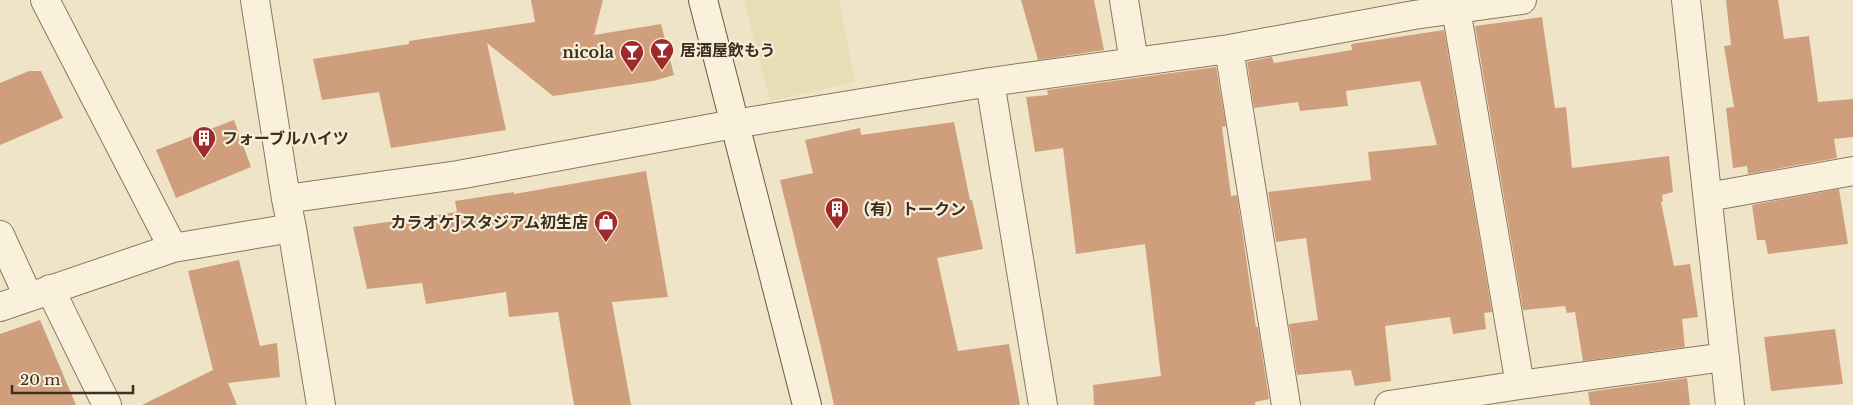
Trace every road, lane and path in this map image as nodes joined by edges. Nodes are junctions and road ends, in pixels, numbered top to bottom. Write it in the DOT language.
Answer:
graph roads {
  1 [pos="45,0"];
  2 [pos="255,0"];
  3 [pos="703,0"];
  4 [pos="1124,0"];
  5 [pos="1522,0"];
  6 [pos="1686,0"];
  7 [pos="1412,7"];
  8 [pos="1456,10"];
  9 [pos="1229,49"];
  10 [pos="1134,62"];
  11 [pos="990,82"];
  12 [pos="734,124"];
  13 [pos="1853,171"];
  14 [pos="1708,197"];
  15 [pos="286,199"];
  16 [pos="292,228"];
  17 [pos="0,235"];
  18 [pos="173,248"];
  19 [pos="39,292"];
  20 [pos="0,307"];
  21 [pos="1725,357"];
  22 [pos="1520,385"];
  23 [pos="107,405"];
  24 [pos="322,405"];
  25 [pos="807,405"];
  26 [pos="1043,405"];
  27 [pos="1286,405"];
  28 [pos="1389,405"];
  29 [pos="1730,405"];
  1 -- 18 [label="street"];
  2 -- 15 [label="street"];
  3 -- 12 [label="street"];
  4 -- 10 [label="street"];
  5 -- 8 [label="street"];
  6 -- 14 [label="street"];
  7 -- 8 [label="street"];
  7 -- 9 [label="street"];
  8 -- 22 [label="street"];
  9 -- 10 [label="street"];
  9 -- 27 [label="street"];
  10 -- 11 [label="street"];
  11 -- 12 [label="street"];
  11 -- 26 [label="street"];
  12 -- 15 [label="street"];
  12 -- 25 [label="street"];
  13 -- 14 [label="street"];
  14 -- 21 [label="street"];
  15 -- 16 [label="street"];
  16 -- 18 [label="street"];
  16 -- 24 [label="street"];
  17 -- 19 [label="street"];
  18 -- 19 [label="street"];
  19 -- 20 [label="street"];
  19 -- 23 [label="street"];
  21 -- 22 [label="street"];
  21 -- 29 [label="street"];
  22 -- 28 [label="street"];
}
